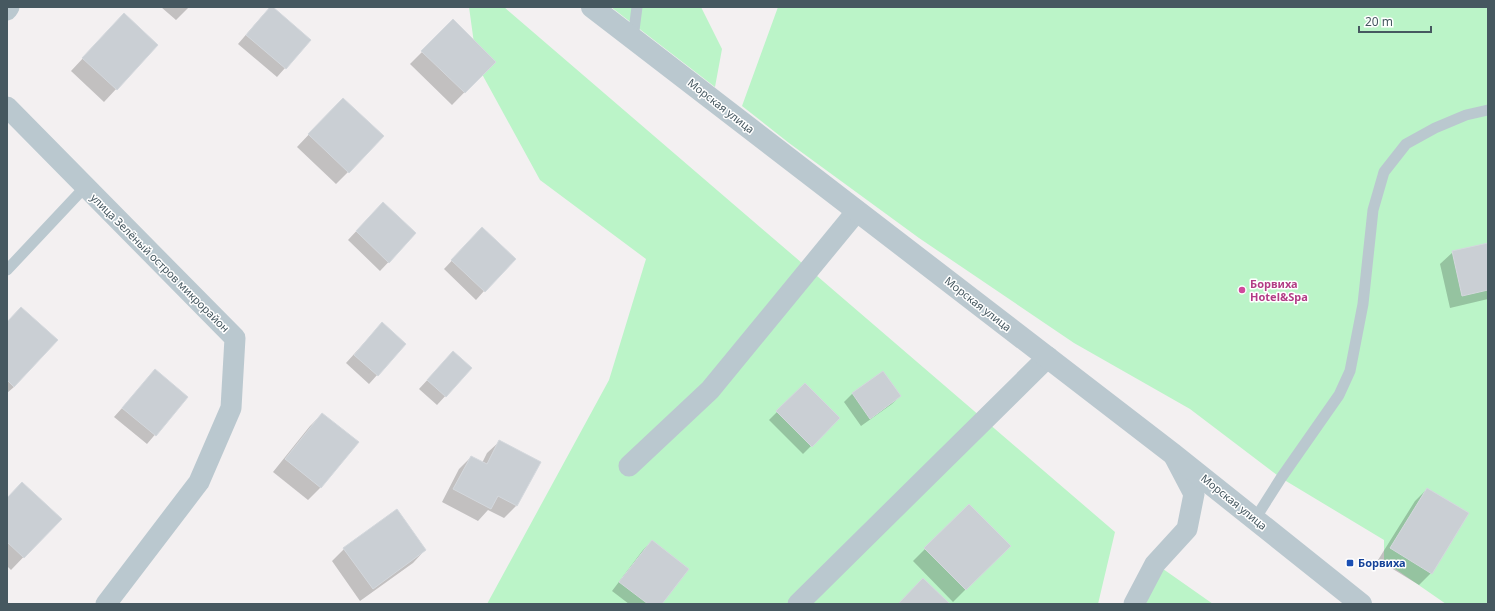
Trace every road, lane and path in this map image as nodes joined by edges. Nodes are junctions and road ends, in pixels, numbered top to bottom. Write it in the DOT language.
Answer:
graph roads {
  1 [pos="9,7"];
  2 [pos="592,7"];
  3 [pos="637,7"];
  4 [pos="7,10"];
  5 [pos="633,38"];
  6 [pos="7,107"];
  7 [pos="1488,110"];
  8 [pos="85,187"];
  9 [pos="857,211"];
  10 [pos="7,270"];
  11 [pos="1048,357"];
  12 [pos="1173,454"];
  13 [pos="629,466"];
  14 [pos="1255,519"];
  15 [pos="106,604"];
  16 [pos="798,604"];
  17 [pos="1134,604"];
  18 [pos="1361,604"];
  1 -- 4 [label="street"];
  2 -- 5 [label="street, Морская улица"];
  3 -- 5 [label="lane"];
  5 -- 9 [label="street, Морская улица"];
  6 -- 8 [label="street, улица Зелёный остров микрорайон"];
  7 -- 14 [label="lane"];
  8 -- 10 [label="lane"];
  8 -- 15 [label="street, улица Зелёный остров микрорайон"];
  9 -- 11 [label="street, Морская улица"];
  9 -- 13 [label="street"];
  11 -- 12 [label="street, Морская улица"];
  11 -- 16 [label="street"];
  12 -- 14 [label="street, Морская улица"];
  12 -- 17 [label="street"];
  14 -- 18 [label="street, Морская улица"];
}
